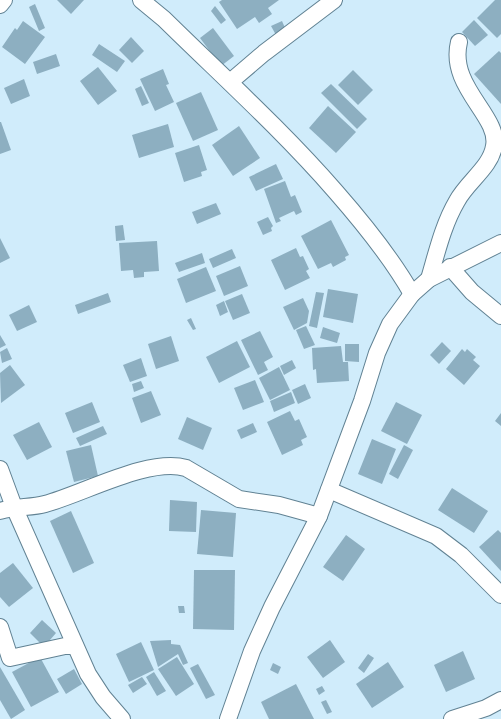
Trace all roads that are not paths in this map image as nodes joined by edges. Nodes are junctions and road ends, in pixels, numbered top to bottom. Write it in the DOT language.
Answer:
graph roads {
  1 [pos="4,0"];
  2 [pos="141,0"];
  3 [pos="334,0"];
  4 [pos="0,5"];
  5 [pos="459,42"];
  6 [pos="230,82"];
  7 [pos="501,243"];
  8 [pos="450,268"];
  9 [pos="429,279"];
  10 [pos="412,294"];
  11 [pos="501,316"];
  12 [pos="0,470"];
  13 [pos="329,490"];
  14 [pos="7,509"];
  15 [pos="319,516"];
  16 [pos="501,595"];
  17 [pos="0,627"];
  18 [pos="76,646"];
  19 [pos="501,700"];
  20 [pos="122,719"];
  21 [pos="228,719"];
  22 [pos="452,719"];
  1 -- 4 [label="street"];
  2 -- 6 [label="street"];
  3 -- 6 [label="street"];
  5 -- 9 [label="street"];
  6 -- 10 [label="street"];
  7 -- 8 [label="street"];
  8 -- 9 [label="street"];
  8 -- 11 [label="street"];
  9 -- 10 [label="street"];
  10 -- 13 [label="street"];
  12 -- 14 [label="street"];
  13 -- 15 [label="street"];
  13 -- 16 [label="street"];
  14 -- 15 [label="street"];
  14 -- 18 [label="street"];
  15 -- 21 [label="street"];
  17 -- 18 [label="street"];
  18 -- 20 [label="street"];
  19 -- 22 [label="street"];
}
